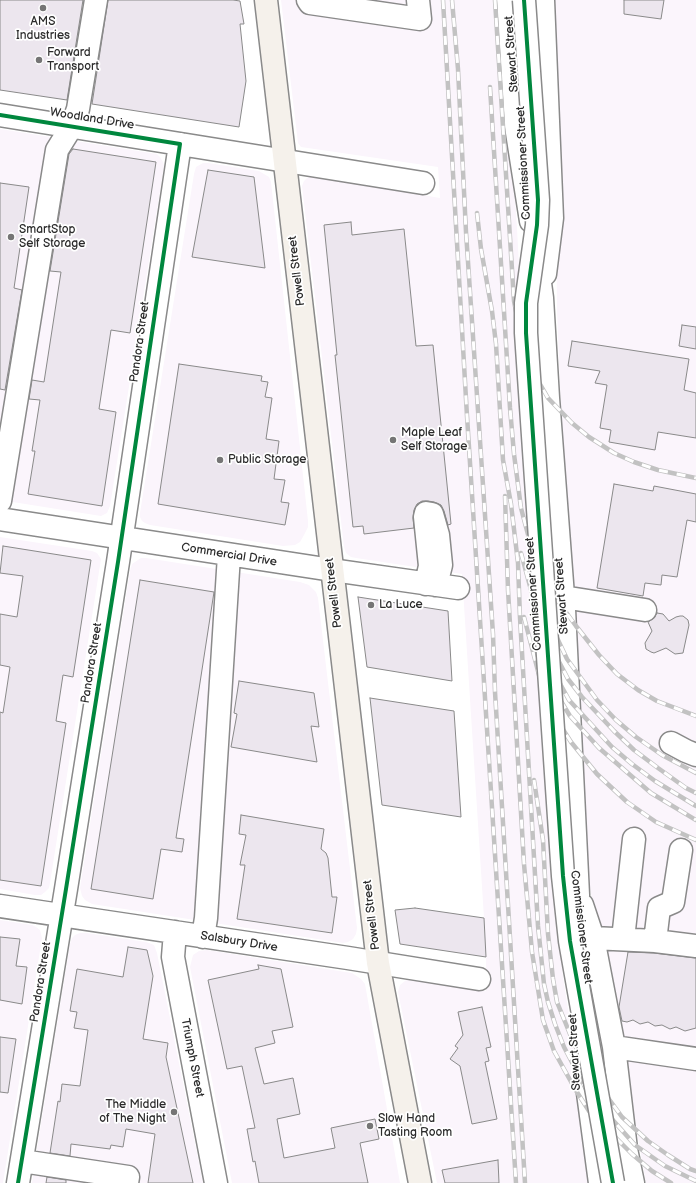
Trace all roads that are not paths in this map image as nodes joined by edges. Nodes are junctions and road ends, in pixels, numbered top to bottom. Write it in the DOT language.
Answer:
graph roads {
  1 [pos="96,0"];
  2 [pos="266,0"];
  3 [pos="308,0"];
  4 [pos="418,0"];
  5 [pos="508,0"];
  6 [pos="524,0"];
  7 [pos="543,0"];
  8 [pos="0,115"];
  9 [pos="72,126"];
  10 [pos="180,144"];
  11 [pos="285,161"];
  12 [pos="423,183"];
  13 [pos="542,298"];
  14 [pos="0,501"];
  15 [pos="0,519"];
  16 [pos="121,538"];
  17 [pos="229,554"];
  18 [pos="332,570"];
  19 [pos="458,588"];
  20 [pos="563,598"];
  21 [pos="645,610"];
  22 [pos="671,743"];
  23 [pos="696,754"];
  24 [pos="634,839"];
  25 [pos="681,850"];
  26 [pos="578,895"];
  27 [pos="0,906"];
  28 [pos="62,915"];
  29 [pos="175,932"];
  30 [pos="203,936"];
  31 [pos="593,938"];
  32 [pos="623,939"];
  33 [pos="656,941"];
  34 [pos="696,946"];
  35 [pos="378,963"];
  36 [pos="479,979"];
  37 [pos="614,1047"];
  38 [pos="696,1059"];
  39 [pos="22,1161"];
  40 [pos="18,1183"];
  41 [pos="127,1183"];
  42 [pos="216,1183"];
  43 [pos="420,1183"];
  44 [pos="600,1183"];
  45 [pos="613,1183"];
  46 [pos="633,1183"];
  1 -- 9 [label="street"];
  2 -- 11 [label="main road, Powell Street"];
  3 -- 4 [label="street"];
  5 -- 13 [label="street, Stewart Street"];
  6 -- 45 [label="street, Commissioner Street, bridge"];
  7 -- 13 [label="street, Stewart Street"];
  8 -- 9 [label="street, Woodland Drive"];
  9 -- 10 [label="street, Woodland Drive"];
  9 -- 14 [label="street"];
  10 -- 11 [label="street, Woodland Drive"];
  10 -- 16 [label="street, Pandora Street"];
  11 -- 12 [label="street, Woodland Drive"];
  11 -- 18 [label="main road, Powell Street"];
  13 -- 20 [label="street, Stewart Street"];
  15 -- 16 [label="street, Commercial Drive"];
  16 -- 17 [label="street, Commercial Drive"];
  16 -- 28 [label="street, Pandora Street"];
  17 -- 18 [label="street, Commercial Drive"];
  17 -- 30 [label="street"];
  18 -- 19 [label="street, Commercial Drive"];
  18 -- 35 [label="main road, Powell Street"];
  20 -- 21 [label="street"];
  20 -- 26 [label="street, Stewart Street"];
  22 -- 23 [label="street"];
  24 -- 32 [label="street"];
  25 -- 33 [label="street"];
  26 -- 31 [label="street, Stewart Street"];
  26 -- 44 [label="street, Stewart Street"];
  27 -- 28 [label="street, Salsbury Drive"];
  28 -- 29 [label="street, Salsbury Drive"];
  28 -- 39 [label="street, Pandora Street"];
  29 -- 30 [label="street, Salsbury Drive"];
  29 -- 42 [label="street, Triumph Street"];
  30 -- 35 [label="street, Salsbury Drive"];
  31 -- 32 [label="street"];
  31 -- 37 [label="street, Stewart Street"];
  32 -- 33 [label="street"];
  33 -- 34 [label="street"];
  35 -- 36 [label="street, Salsbury Drive"];
  35 -- 43 [label="main road, Powell Street"];
  37 -- 38 [label="street"];
  37 -- 46 [label="street, Stewart Street"];
  39 -- 40 [label="street, Pandora Street"];
  39 -- 41 [label="street"];
}
